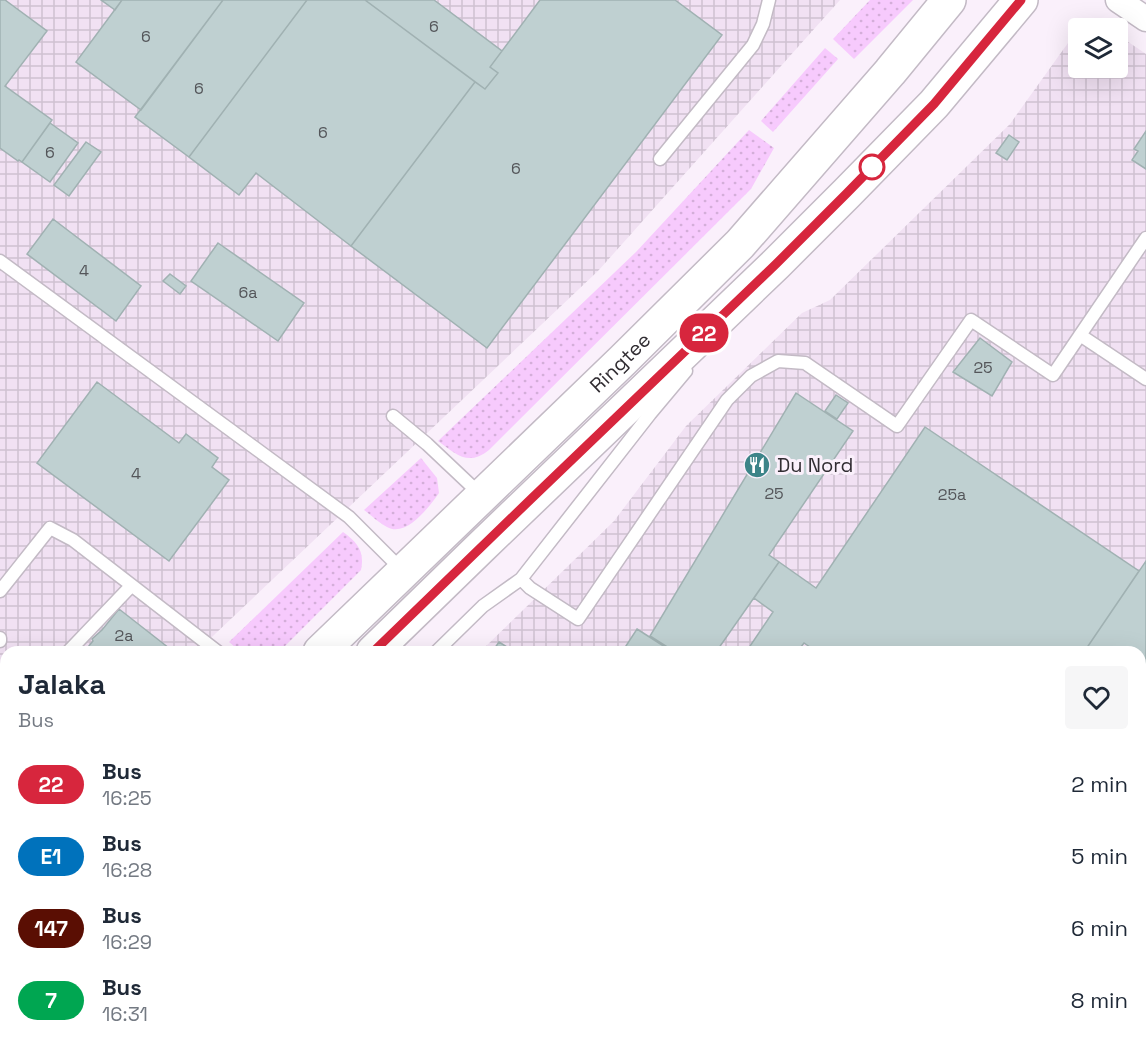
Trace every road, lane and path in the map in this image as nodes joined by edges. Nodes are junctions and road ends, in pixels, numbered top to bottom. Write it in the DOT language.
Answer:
graph roads {
  1 [pos="769,0"];
  2 [pos="949,0"];
  3 [pos="1021,0"];
  4 [pos="1118,0"];
  5 [pos="1146,19"];
  6 [pos="660,159"];
  7 [pos="1146,238"];
  8 [pos="0,261"];
  9 [pos="776,264"];
  10 [pos="1080,335"];
  11 [pos="1146,379"];
  12 [pos="393,416"];
  13 [pos="482,496"];
  14 [pos="404,572"];
  15 [pos="521,579"];
  16 [pos="131,586"];
  17 [pos="0,591"];
  18 [pos="74,646"];
  19 [pos="210,646"];
  20 [pos="326,646"];
  21 [pos="379,646"];
  22 [pos="442,646"];
  1 -- 6 [label="lane"];
  2 -- 13 [label="main road, Ringtee"];
  3 -- 9 [label="main road, Ringtee"];
  4 -- 5 [label="street"];
  7 -- 10 [label="lane"];
  8 -- 14 [label="lane"];
  9 -- 15 [label="lane"];
  9 -- 21 [label="main road, Ringtee"];
  10 -- 11 [label="lane"];
  10 -- 15 [label="lane"];
  12 -- 13 [label="lane"];
  13 -- 14 [label="main road, Ringtee"];
  14 -- 20 [label="main road, Ringtee"];
  15 -- 22 [label="lane"];
  16 -- 17 [label="lane"];
  16 -- 18 [label="lane"];
  16 -- 19 [label="lane"];
}
